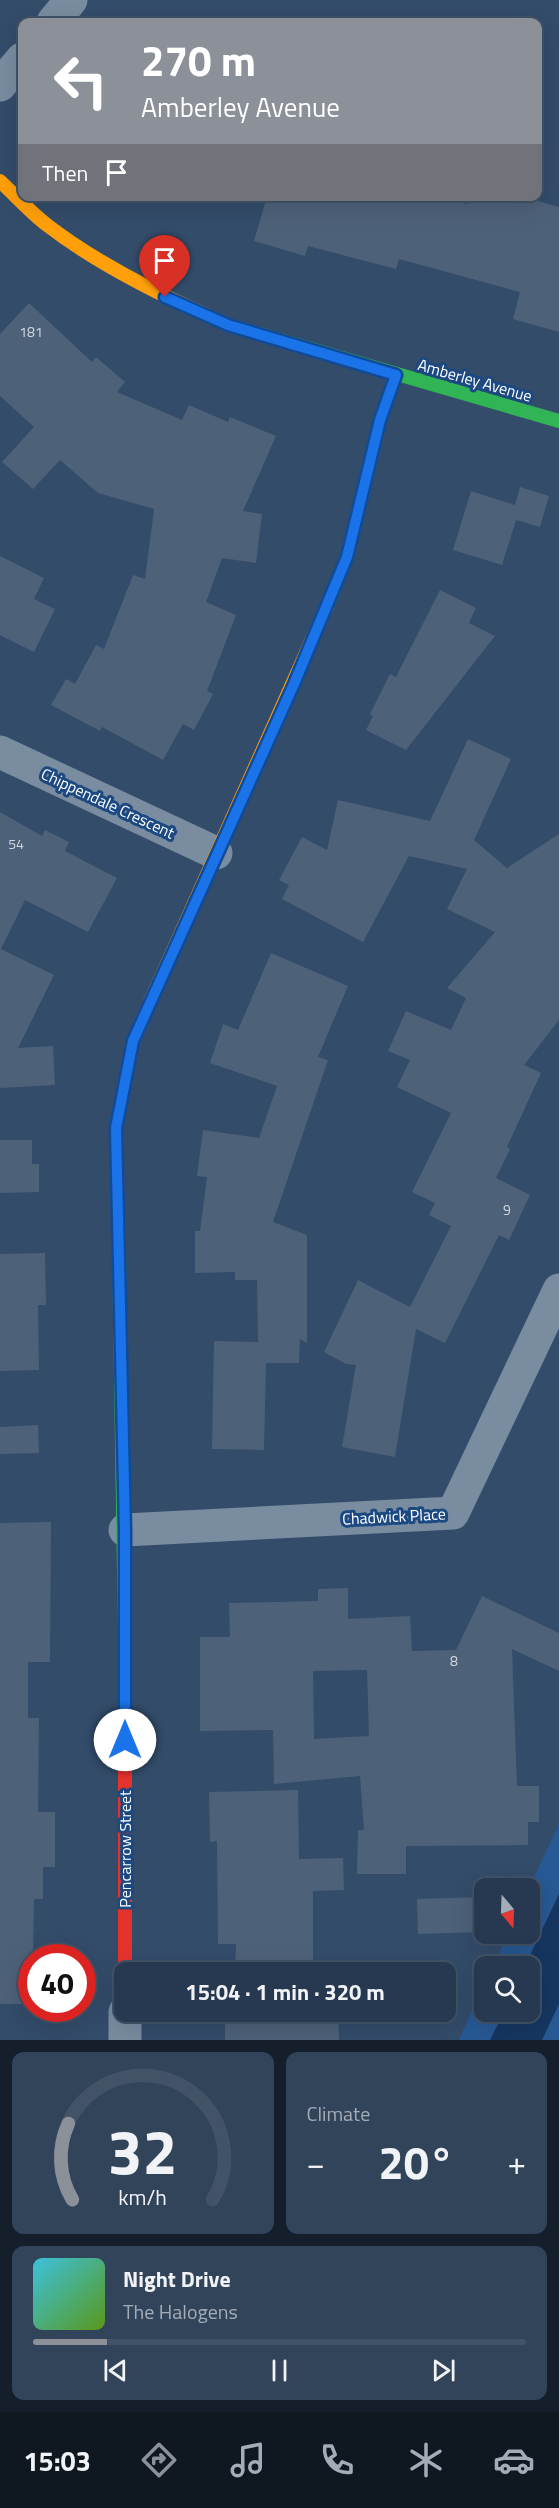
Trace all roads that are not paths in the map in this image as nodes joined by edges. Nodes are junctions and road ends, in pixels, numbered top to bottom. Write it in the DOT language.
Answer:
graph roads {
  1 [pos="71,0"];
  2 [pos="56,18"];
  3 [pos="18,64"];
  4 [pos="0,85"];
  5 [pos="0,181"];
  6 [pos="18,198"];
  7 [pos="21,201"];
  8 [pos="396,375"];
  9 [pos="559,421"];
  10 [pos="0,752"];
  11 [pos="216,853"];
  12 [pos="559,1290"];
  13 [pos="125,1530"];
  14 [pos="125,1962"];
  15 [pos="124,2022"];
  16 [pos="124,2040"];
  1 -- 2 [label="street"];
  3 -- 4 [label="street"];
  5 -- 6 [label="street, Amberley Avenue"];
  7 -- 8 [label="street, Amberley Avenue"];
  8 -- 9 [label="street, Amberley Avenue"];
  8 -- 11 [label="street, Pencarrow Street"];
  10 -- 11 [label="street, Chippendale Crescent"];
  11 -- 13 [label="street, Pencarrow Street"];
  12 -- 13 [label="street, Chadwick Place"];
  13 -- 14 [label="street, Pencarrow Street"];
  15 -- 16 [label="street"];
}
